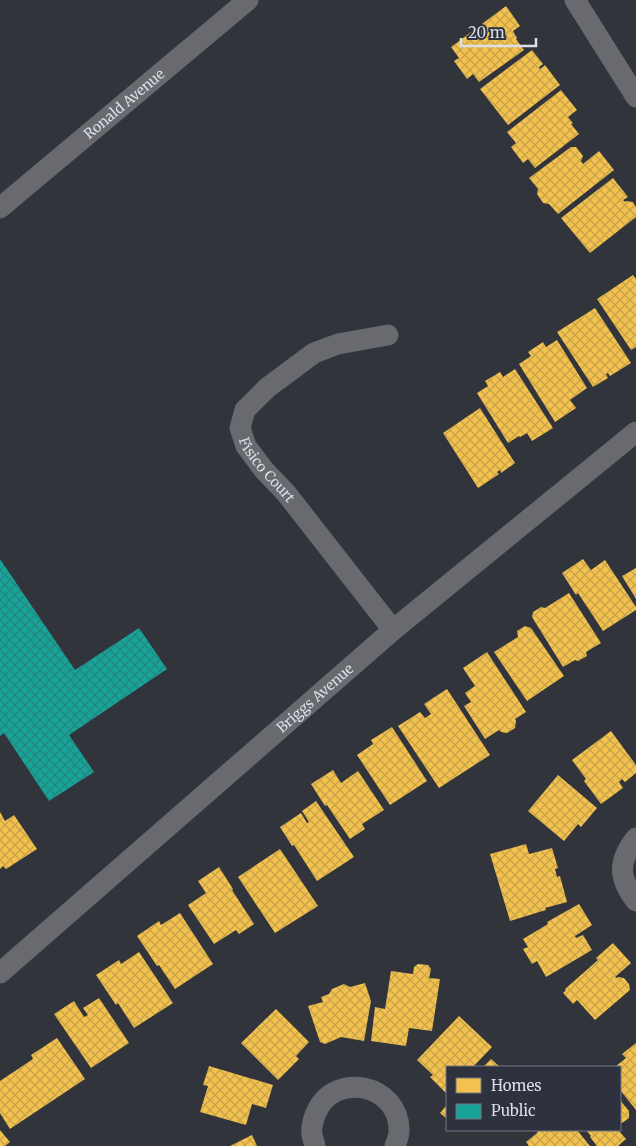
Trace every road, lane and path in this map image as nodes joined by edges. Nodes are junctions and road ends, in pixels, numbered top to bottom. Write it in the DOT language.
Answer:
graph roads {
  1 [pos="248,0"];
  2 [pos="575,0"];
  3 [pos="636,97"];
  4 [pos="0,208"];
  5 [pos="388,335"];
  6 [pos="636,432"];
  7 [pos="393,630"];
  8 [pos="636,838"];
  9 [pos="636,901"];
  10 [pos="0,974"];
  11 [pos="315,1146"];
  12 [pos="396,1146"];
  1 -- 4 [label="street, Ronald Avenue"];
  2 -- 3 [label="street"];
  5 -- 7 [label="street, Fisico Court"];
  6 -- 7 [label="street, Briggs Avenue"];
  7 -- 10 [label="street, Briggs Avenue"];
  8 -- 9 [label="street"];
  11 -- 12 [label="street"];
}
